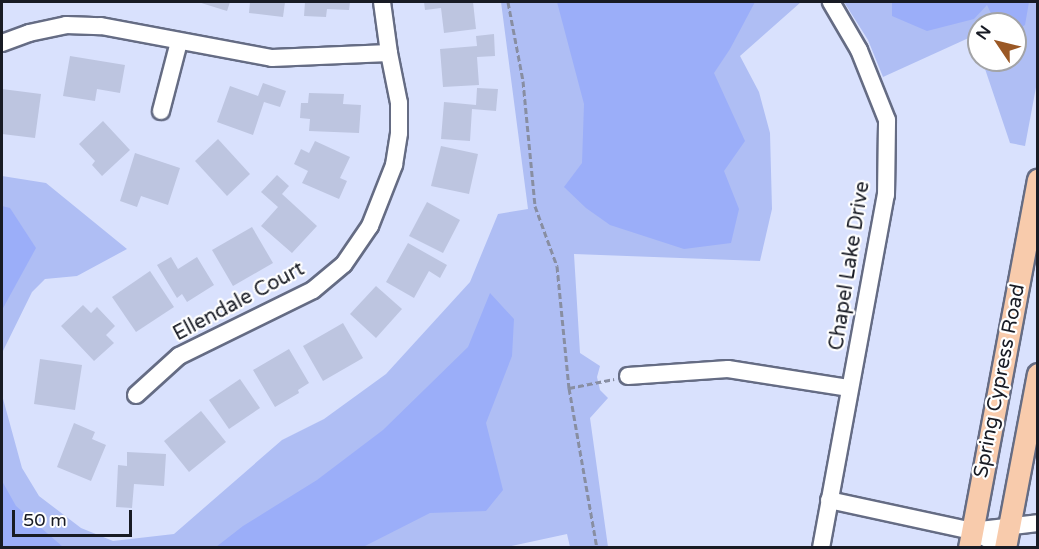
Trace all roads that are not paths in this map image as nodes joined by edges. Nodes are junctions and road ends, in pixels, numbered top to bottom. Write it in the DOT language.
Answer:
graph roads {
  1 [pos="382,2"];
  2 [pos="831,2"];
  3 [pos="179,42"];
  4 [pos="2,44"];
  5 [pos="389,53"];
  6 [pos="161,111"];
  7 [pos="1038,179"];
  8 [pos="1038,374"];
  9 [pos="628,376"];
  10 [pos="850,388"];
  11 [pos="136,396"];
  12 [pos="829,500"];
  13 [pos="1038,523"];
  14 [pos="1008,526"];
  15 [pos="971,539"];
  16 [pos="1005,547"];
  17 [pos="821,548"];
  1 -- 5 [label="street, Ellendale Court"];
  2 -- 10 [label="street, Chapel Lake Drive"];
  3 -- 4 [label="street"];
  3 -- 5 [label="street"];
  3 -- 6 [label="street"];
  5 -- 11 [label="street, Ellendale Court"];
  7 -- 15 [label="main road, Spring Cypress Road"];
  8 -- 14 [label="main road, Spring Cypress Road"];
  9 -- 10 [label="street"];
  10 -- 12 [label="street, Chapel Lake Drive"];
  12 -- 15 [label="street"];
  12 -- 17 [label="street, Chapel Lake Drive"];
  13 -- 14 [label="street"];
  14 -- 15 [label="street"];
  14 -- 16 [label="main road, Spring Cypress Road"];
  15 -- 16 [label="street"];
}
